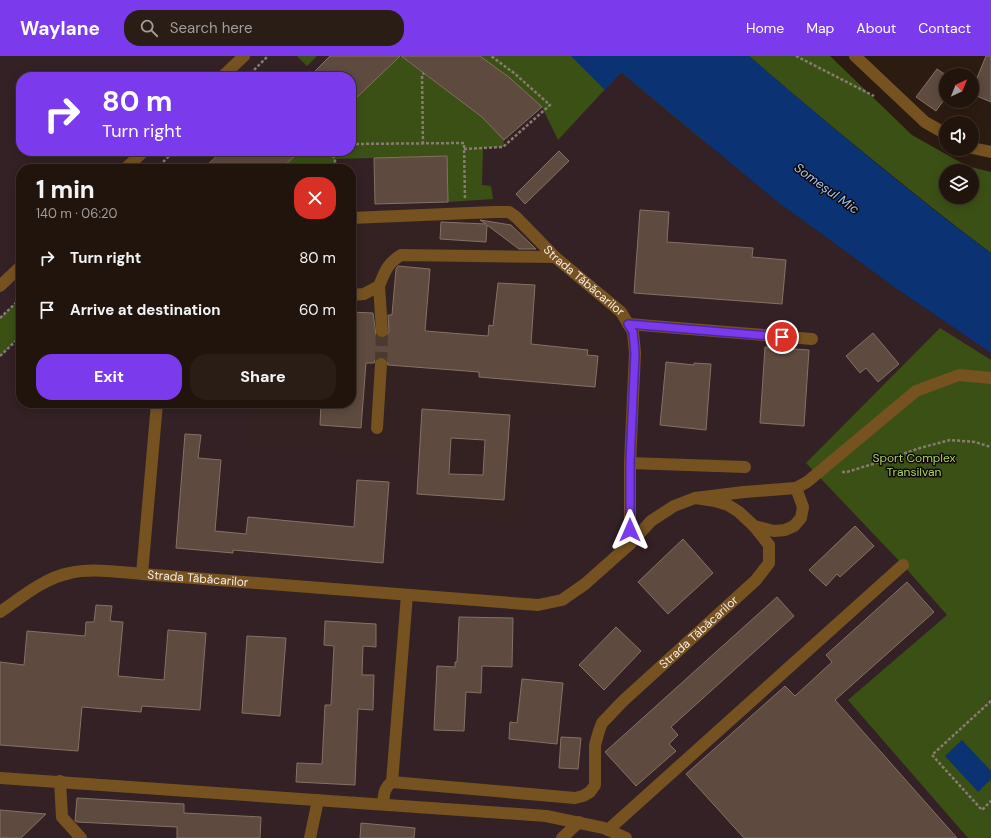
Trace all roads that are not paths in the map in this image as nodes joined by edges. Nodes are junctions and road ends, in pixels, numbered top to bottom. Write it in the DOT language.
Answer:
graph roads {
  1 [pos="244,56"];
  2 [pos="855,56"];
  3 [pos="227,72"];
  4 [pos="939,130"];
  5 [pos="979,149"];
  6 [pos="991,152"];
  7 [pos="139,156"];
  8 [pos="130,164"];
  9 [pos="356,218"];
  10 [pos="555,257"];
  11 [pos="16,271"];
  12 [pos="0,286"];
  13 [pos="379,286"];
  14 [pos="356,295"];
  15 [pos="628,324"];
  16 [pos="382,331"];
  17 [pos="812,339"];
  18 [pos="381,364"];
  19 [pos="991,378"];
  20 [pos="157,408"];
  21 [pos="377,428"];
  22 [pos="630,463"];
  23 [pos="745,467"];
  24 [pos="796,488"];
  25 [pos="695,498"];
  26 [pos="754,526"];
  27 [pos="630,544"];
  28 [pos="903,565"];
  29 [pos="142,574"];
  30 [pos="407,595"];
  31 [pos="0,612"];
  32 [pos="0,778"];
  33 [pos="60,781"];
  34 [pos="392,782"];
  35 [pos="318,800"];
  36 [pos="383,804"];
  37 [pos="579,822"];
  38 [pos="608,830"];
  39 [pos="81,838"];
  40 [pos="310,838"];
  41 [pos="562,838"];
  42 [pos="626,838"];
  1 -- 3 [label="street"];
  2 -- 4 [label="street"];
  5 -- 6 [label="street"];
  7 -- 8 [label="street"];
  9 -- 10 [label="street, Strada Tăbăcarilor"];
  10 -- 13 [label="street"];
  10 -- 15 [label="street, Strada Tăbăcarilor"];
  11 -- 12 [label="street"];
  13 -- 14 [label="street"];
  13 -- 16 [label="street"];
  15 -- 17 [label="street"];
  15 -- 22 [label="street, Strada Tăbăcarilor"];
  18 -- 21 [label="street"];
  19 -- 24 [label="street"];
  20 -- 29 [label="street"];
  22 -- 23 [label="street"];
  22 -- 27 [label="street, Strada Tăbăcarilor"];
  24 -- 25 [label="street, Strada Tăbăcarilor"];
  24 -- 26 [label="street, Strada Tăbăcarilor"];
  25 -- 26 [label="street, Strada Tăbăcarilor"];
  25 -- 27 [label="street, Strada Tăbăcarilor"];
  26 -- 34 [label="street, Strada Tăbăcarilor"];
  27 -- 30 [label="street, Strada Tăbăcarilor"];
  28 -- 38 [label="street"];
  29 -- 30 [label="street, Strada Tăbăcarilor"];
  29 -- 31 [label="street, Strada Tăbăcarilor"];
  30 -- 34 [label="street"];
  32 -- 33 [label="street"];
  33 -- 35 [label="street"];
  33 -- 39 [label="street"];
  34 -- 36 [label="street"];
  35 -- 36 [label="street"];
  35 -- 40 [label="street"];
  36 -- 37 [label="street"];
  37 -- 38 [label="street"];
  37 -- 41 [label="street"];
  38 -- 42 [label="street"];
}
